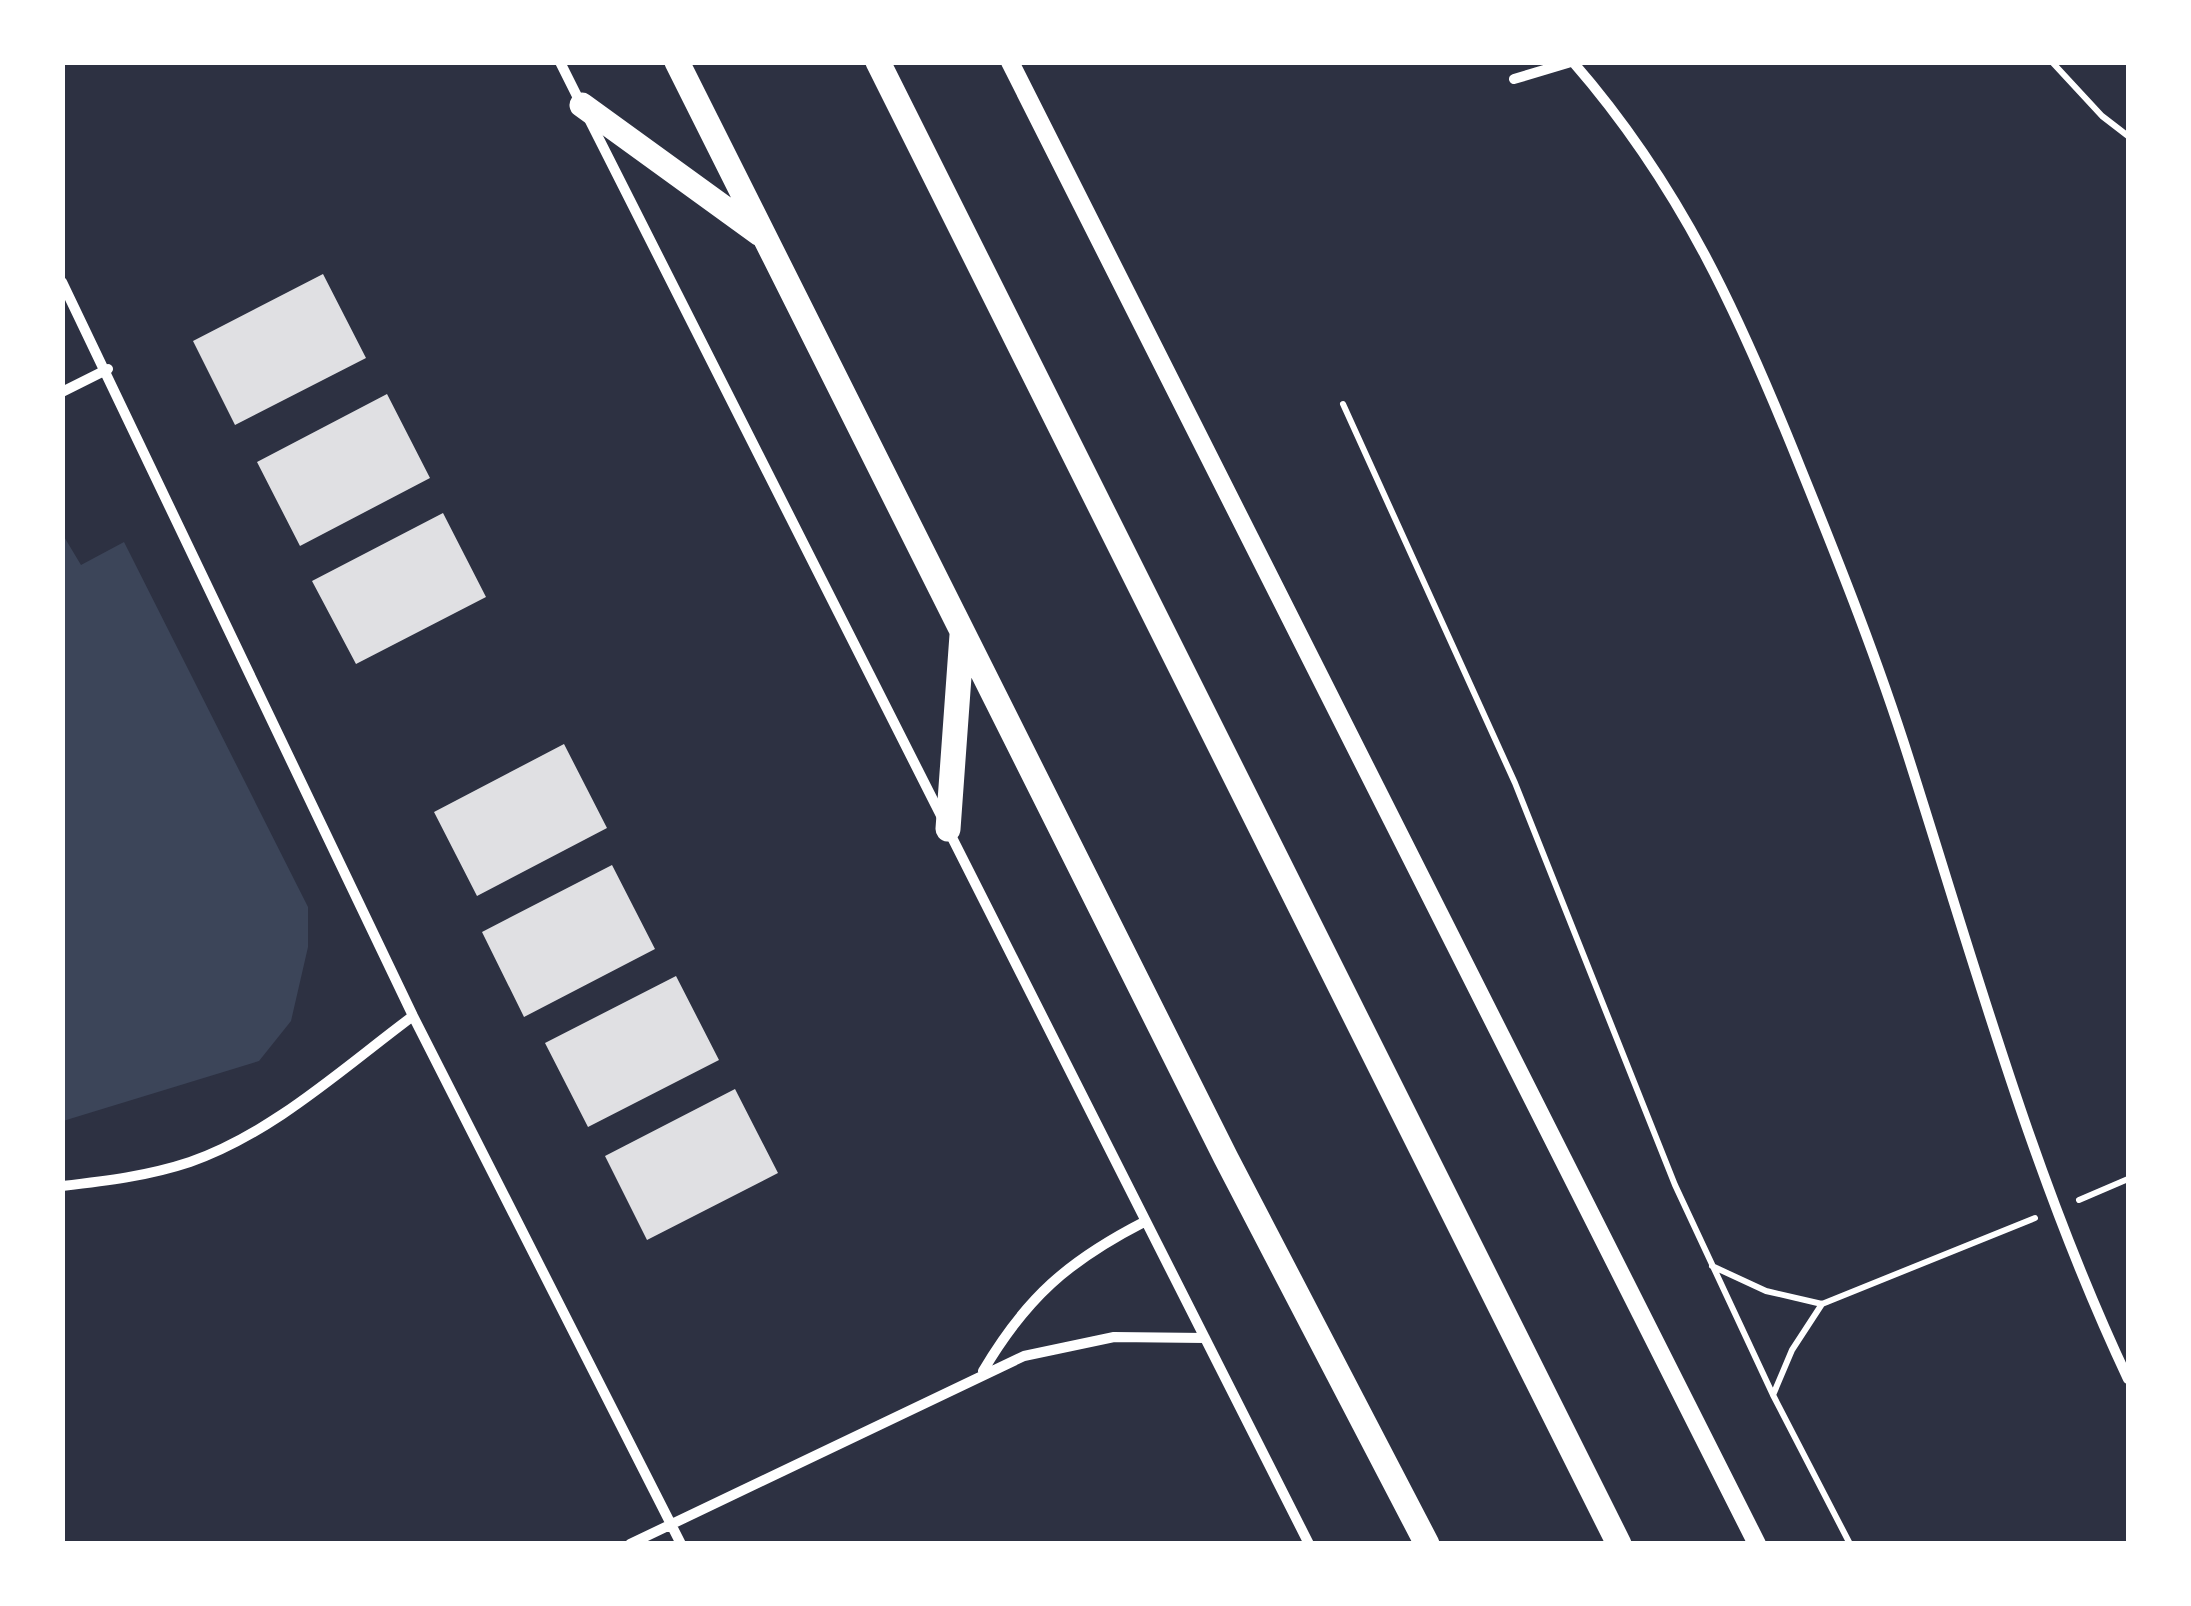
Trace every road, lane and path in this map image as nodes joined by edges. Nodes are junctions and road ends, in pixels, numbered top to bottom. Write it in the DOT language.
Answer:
graph roads {
  1 [pos="560,62"];
  2 [pos="677,62"];
  3 [pos="878,62"];
  4 [pos="1010,62"];
  5 [pos="1572,62"];
  6 [pos="2052,62"];
  7 [pos="1514,78"];
  8 [pos="582,105"];
  9 [pos="2128,136"];
  10 [pos="763,236"];
  11 [pos="62,282"];
  12 [pos="108,369"];
  13 [pos="62,392"];
  14 [pos="1343,404"];
  15 [pos="962,635"];
  16 [pos="948,829"];
  17 [pos="413,1016"];
  18 [pos="2128,1179"];
  19 [pos="62,1186"];
  20 [pos="2057,1209"];
  21 [pos="1144,1222"];
  22 [pos="1710,1265"];
  23 [pos="1822,1304"];
  24 [pos="1205,1338"];
  25 [pos="982,1372"];
  26 [pos="2128,1380"];
  27 [pos="1773,1396"];
  28 [pos="669,1521"];
  29 [pos="630,1544"];
  30 [pos="681,1544"];
  31 [pos="1309,1544"];
  32 [pos="1427,1544"];
  33 [pos="1620,1544"];
  34 [pos="1757,1544"];
  35 [pos="1850,1544"];
  1 -- 8 [label="street"];
  2 -- 10 [label="main road"];
  3 -- 33 [label="main road"];
  4 -- 34 [label="street"];
  5 -- 7 [label="street"];
  5 -- 20 [label="street"];
  6 -- 9 [label="path"];
  8 -- 10 [label="main road"];
  8 -- 16 [label="street"];
  10 -- 15 [label="main road"];
  11 -- 12 [label="street"];
  12 -- 13 [label="street"];
  12 -- 17 [label="street"];
  14 -- 22 [label="path"];
  15 -- 16 [label="main road"];
  15 -- 32 [label="main road"];
  16 -- 21 [label="street"];
  17 -- 19 [label="street"];
  17 -- 28 [label="street"];
  18 -- 20 [label="path"];
  20 -- 23 [label="path"];
  20 -- 26 [label="street"];
  21 -- 24 [label="street"];
  21 -- 25 [label="street"];
  22 -- 23 [label="path"];
  22 -- 27 [label="path"];
  23 -- 27 [label="path"];
  24 -- 25 [label="street"];
  24 -- 31 [label="street"];
  25 -- 28 [label="street"];
  27 -- 35 [label="path"];
  28 -- 29 [label="street"];
  28 -- 30 [label="street"];
}
